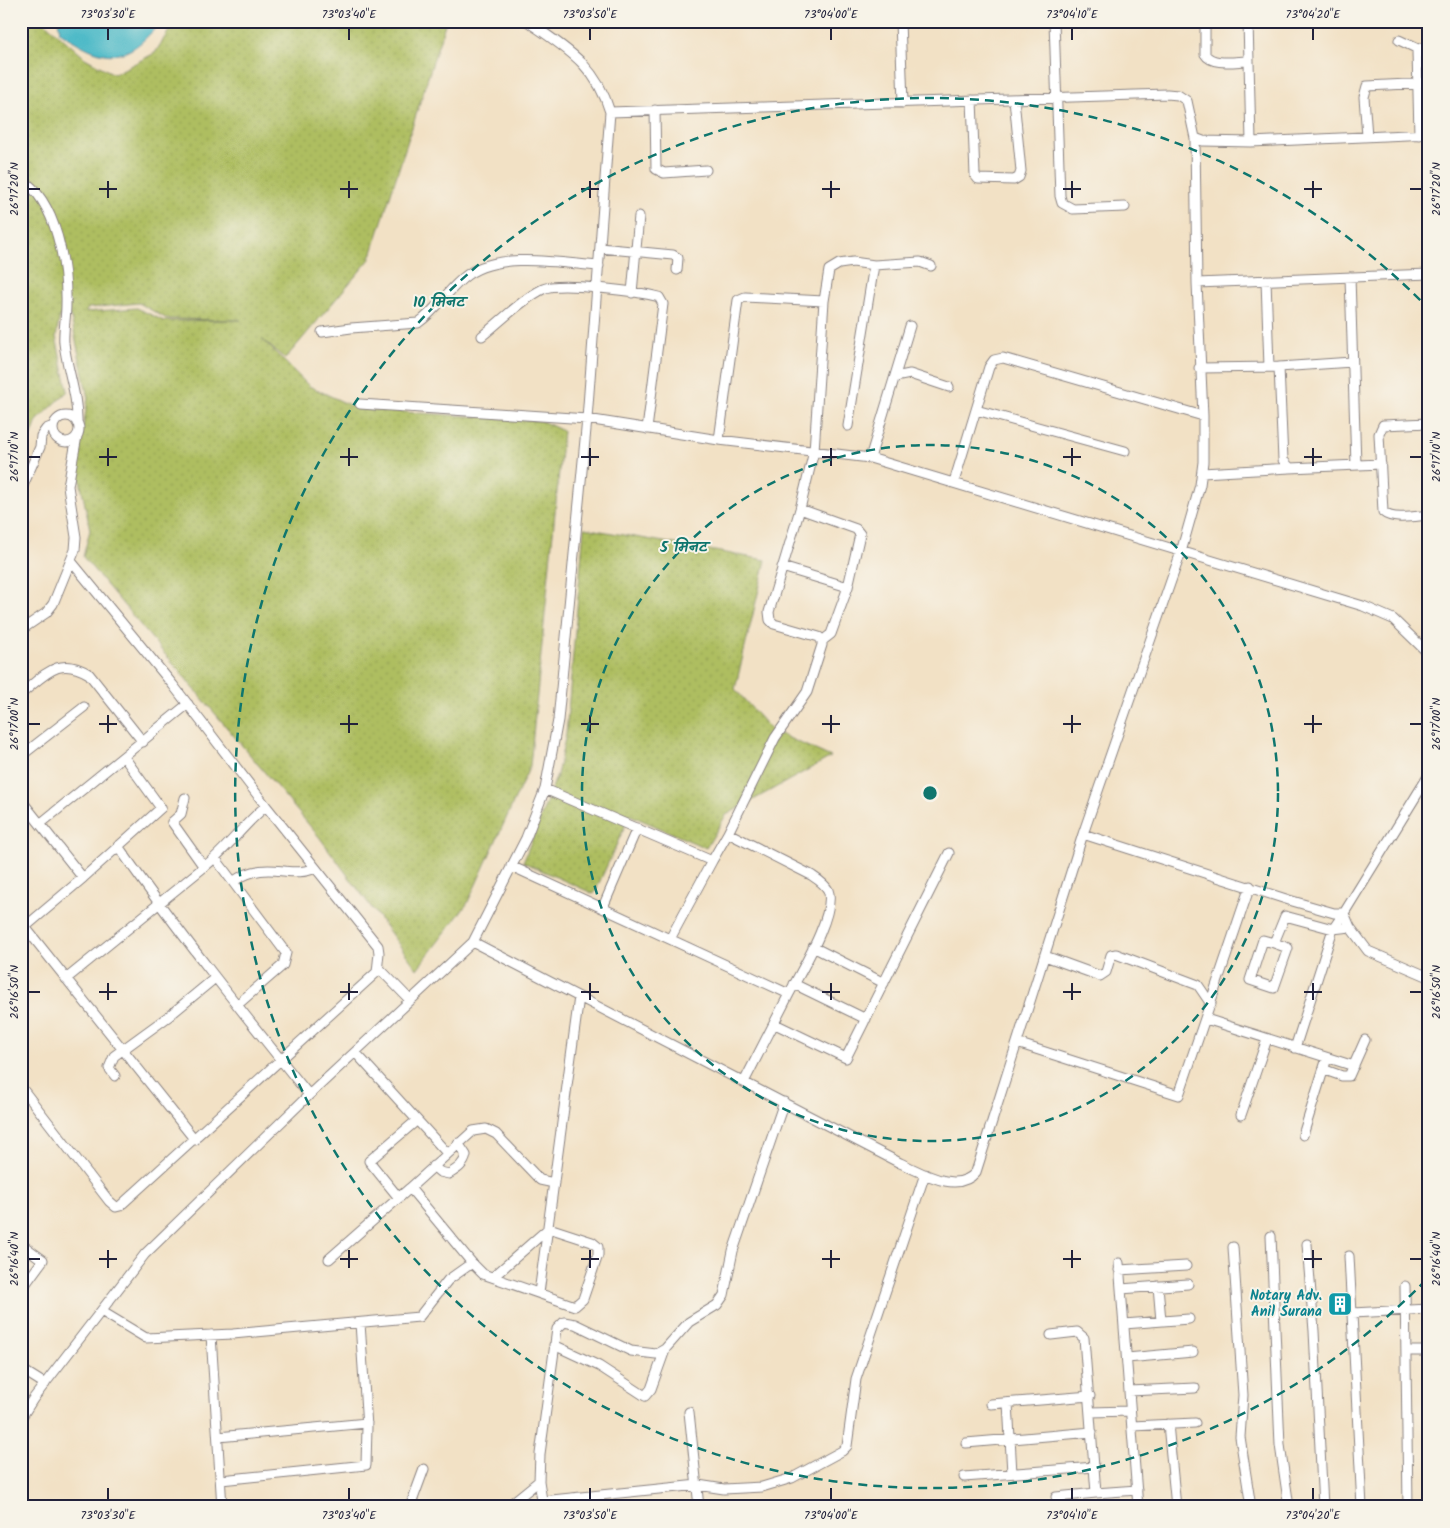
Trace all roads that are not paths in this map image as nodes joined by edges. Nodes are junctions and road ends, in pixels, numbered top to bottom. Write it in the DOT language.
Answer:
graph roads {
  1 [pos="25,21"];
  2 [pos="527,21"];
  3 [pos="900,21"];
  4 [pos="1054,21"];
  5 [pos="1205,21"];
  6 [pos="1248,21"];
  7 [pos="21,23"];
  8 [pos="1399,40"];
  9 [pos="1429,48"];
  10 [pos="1418,49"];
  11 [pos="1249,61"];
  12 [pos="1418,83"];
  13 [pos="1429,83"];
  14 [pos="1058,98"];
  15 [pos="1014,99"];
  16 [pos="972,100"];
  17 [pos="903,103"];
  18 [pos="655,110"];
  19 [pos="610,112"];
  20 [pos="1424,134"];
  21 [pos="1366,136"];
  22 [pos="1195,138"];
  23 [pos="1251,142"];
  24 [pos="706,170"];
  25 [pos="21,179"];
  26 [pos="1125,206"];
  27 [pos="639,216"];
  28 [pos="600,248"];
  29 [pos="636,250"];
  30 [pos="874,265"];
  31 [pos="598,266"];
  32 [pos="931,266"];
  33 [pos="677,270"];
  34 [pos="1429,274"];
  35 [pos="1350,277"];
  36 [pos="1266,280"];
  37 [pos="1197,283"];
  38 [pos="597,288"];
  39 [pos="632,293"];
  40 [pos="824,301"];
  41 [pos="910,326"];
  42 [pos="322,332"];
  43 [pos="482,336"];
  44 [pos="1352,362"];
  45 [pos="1274,367"];
  46 [pos="1199,368"];
  47 [pos="895,377"];
  48 [pos="949,387"];
  49 [pos="74,401"];
  50 [pos="360,404"];
  51 [pos="976,410"];
  52 [pos="62,416"];
  53 [pos="1203,416"];
  54 [pos="587,419"];
  55 [pos="77,422"];
  56 [pos="1429,422"];
  57 [pos="53,426"];
  58 [pos="848,426"];
  59 [pos="648,429"];
  60 [pos="77,436"];
  61 [pos="56,438"];
  62 [pos="719,440"];
  63 [pos="66,442"];
  64 [pos="40,447"];
  65 [pos="814,451"];
  66 [pos="1125,451"];
  67 [pos="72,458"];
  68 [pos="870,458"];
  69 [pos="1381,464"];
  70 [pos="1356,465"];
  71 [pos="1290,468"];
  72 [pos="1202,473"];
  73 [pos="954,482"];
  74 [pos="21,490"];
  75 [pos="800,509"];
  76 [pos="1429,515"];
  77 [pos="1181,552"];
  78 [pos="71,561"];
  79 [pos="782,567"];
  80 [pos="848,587"];
  81 [pos="21,630"];
  82 [pos="822,641"];
  83 [pos="1429,654"];
  84 [pos="21,694"];
  85 [pos="188,704"];
  86 [pos="84,707"];
  87 [pos="143,742"];
  88 [pos="21,756"];
  89 [pos="124,757"];
  90 [pos="1429,775"];
  91 [pos="545,789"];
  92 [pos="185,798"];
  93 [pos="21,800"];
  94 [pos="266,806"];
  95 [pos="161,808"];
  96 [pos="172,822"];
  97 [pos="40,824"];
  98 [pos="637,828"];
  99 [pos="728,833"];
  100 [pos="1083,834"];
  101 [pos="118,846"];
  102 [pos="949,853"];
  103 [pos="215,858"];
  104 [pos="712,861"];
  105 [pos="512,866"];
  106 [pos="204,867"];
  107 [pos="315,868"];
  108 [pos="83,878"];
  109 [pos="234,881"];
  110 [pos="1250,886"];
  111 [pos="1289,900"];
  112 [pos="159,904"];
  113 [pos="602,907"];
  114 [pos="1344,913"];
  115 [pos="1285,916"];
  116 [pos="23,925"];
  117 [pos="1350,927"];
  118 [pos="1333,928"];
  119 [pos="670,939"];
  120 [pos="473,942"];
  121 [pos="1274,943"];
  122 [pos="813,947"];
  123 [pos="1045,956"];
  124 [pos="378,967"];
  125 [pos="1429,977"];
  126 [pos="215,978"];
  127 [pos="66,979"];
  128 [pos="884,983"];
  129 [pos="794,984"];
  130 [pos="789,994"];
  131 [pos="579,997"];
  132 [pos="410,1000"];
  133 [pos="1211,1004"];
  134 [pos="237,1005"];
  135 [pos="866,1019"];
  136 [pos="1206,1019"];
  137 [pos="21,1023"];
  138 [pos="775,1024"];
  139 [pos="21,1028"];
  140 [pos="1266,1038"];
  141 [pos="1365,1040"];
  142 [pos="1017,1043"];
  143 [pos="1295,1048"];
  144 [pos="122,1050"];
  145 [pos="354,1052"];
  146 [pos="1328,1058"];
  147 [pos="281,1060"];
  148 [pos="1354,1066"];
  149 [pos="1325,1070"];
  150 [pos="115,1076"];
  151 [pos="744,1082"];
  152 [pos="21,1088"];
  153 [pos="309,1095"];
  154 [pos="784,1102"];
  155 [pos="1241,1115"];
  156 [pos="416,1121"];
  157 [pos="1303,1135"];
  158 [pos="195,1140"];
  159 [pos="458,1143"];
  160 [pos="447,1153"];
  161 [pos="433,1166"];
  162 [pos="924,1174"];
  163 [pos="554,1183"];
  164 [pos="410,1188"];
  165 [pos="399,1198"];
  166 [pos="549,1228"];
  167 [pos="1271,1236"];
  168 [pos="21,1244"];
  169 [pos="1307,1244"];
  170 [pos="1233,1246"];
  171 [pos="1349,1256"];
  172 [pos="329,1259"];
  173 [pos="472,1263"];
  174 [pos="1186,1266"];
  175 [pos="493,1277"];
  176 [pos="1188,1284"];
  177 [pos="1158,1286"];
  178 [pos="1405,1286"];
  179 [pos="1121,1289"];
  180 [pos="21,1290"];
  181 [pos="539,1292"];
  182 [pos="1429,1308"];
  183 [pos="1406,1310"];
  184 [pos="101,1311"];
  185 [pos="1352,1313"];
  186 [pos="1189,1319"];
  187 [pos="1161,1321"];
  188 [pos="360,1324"];
  189 [pos="1124,1324"];
  190 [pos="1051,1334"];
  191 [pos="211,1335"];
  192 [pos="554,1345"];
  193 [pos="665,1349"];
  194 [pos="1406,1351"];
  195 [pos="1429,1351"];
  196 [pos="1193,1352"];
  197 [pos="1127,1358"];
  198 [pos="21,1369"];
  199 [pos="45,1384"];
  200 [pos="1195,1388"];
  201 [pos="1129,1391"];
  202 [pos="1090,1396"];
  203 [pos="1008,1403"];
  204 [pos="991,1404"];
  205 [pos="1130,1411"];
  206 [pos="689,1412"];
  207 [pos="1091,1412"];
  208 [pos="21,1418"];
  209 [pos="367,1423"];
  210 [pos="1195,1423"];
  211 [pos="1168,1424"];
  212 [pos="1132,1426"];
  213 [pos="1092,1432"];
  214 [pos="218,1437"];
  215 [pos="1010,1439"];
  216 [pos="966,1442"];
  217 [pos="1095,1467"];
  218 [pos="424,1469"];
  219 [pos="1012,1473"];
  220 [pos="964,1477"];
  221 [pos="221,1480"];
  222 [pos="539,1481"];
  223 [pos="698,1485"];
  224 [pos="1137,1490"];
  225 [pos="1096,1493"];
  226 [pos="1056,1496"];
  227 [pos="543,1504"];
  228 [pos="222,1507"];
  229 [pos="410,1507"];
  230 [pos="507,1507"];
  231 [pos="699,1507"];
  232 [pos="1138,1507"];
  233 [pos="1176,1507"];
  234 [pos="1250,1507"];
  235 [pos="1289,1507"];
  236 [pos="1323,1507"];
  237 [pos="1362,1507"];
  238 [pos="1408,1507"];
  1 -- 7 [label="street"];
  2 -- 19 [label="street"];
  3 -- 17 [label="street"];
  4 -- 14 [label="street"];
  5 -- 11 [label="street"];
  6 -- 11 [label="street"];
  8 -- 10 [label="street"];
  9 -- 10 [label="street"];
  10 -- 12 [label="street"];
  11 -- 23 [label="street"];
  12 -- 13 [label="street"];
  12 -- 20 [label="street"];
  12 -- 21 [label="street"];
  14 -- 15 [label="street"];
  14 -- 22 [label="street"];
  14 -- 26 [label="street"];
  15 -- 16 [label="street"];
  15 -- 16 [label="street"];
  16 -- 17 [label="street"];
  17 -- 18 [label="street"];
  18 -- 19 [label="street"];
  18 -- 24 [label="street"];
  19 -- 28 [label="street"];
  20 -- 21 [label="street"];
  21 -- 23 [label="street"];
  22 -- 23 [label="street"];
  22 -- 37 [label="street"];
  25 -- 49 [label="street"];
  27 -- 29 [label="street"];
  28 -- 29 [label="street"];
  28 -- 31 [label="street"];
  29 -- 33 [label="street"];
  29 -- 39 [label="street"];
  30 -- 32 [label="street"];
  30 -- 40 [label="street"];
  30 -- 58 [label="street"];
  31 -- 38 [label="street"];
  31 -- 42 [label="street"];
  34 -- 35 [label="street"];
  35 -- 36 [label="street"];
  35 -- 44 [label="street"];
  36 -- 37 [label="street"];
  36 -- 45 [label="street"];
  37 -- 46 [label="street"];
  38 -- 39 [label="street"];
  38 -- 43 [label="street"];
  38 -- 54 [label="street"];
  39 -- 59 [label="street"];
  40 -- 62 [label="street"];
  40 -- 65 [label="street"];
  41 -- 47 [label="street"];
  44 -- 45 [label="street"];
  44 -- 70 [label="street"];
  45 -- 46 [label="street"];
  45 -- 71 [label="street"];
  46 -- 53 [label="street"];
  47 -- 48 [label="street"];
  47 -- 68 [label="street"];
  49 -- 52 [label="street"];
  49 -- 55 [label="street"];
  50 -- 54 [label="street"];
  51 -- 53 [label="street"];
  51 -- 66 [label="street"];
  51 -- 73 [label="street"];
  52 -- 55 [label="street"];
  52 -- 57 [label="street"];
  53 -- 72 [label="street"];
  54 -- 59 [label="street"];
  54 -- 91 [label="street"];
  55 -- 60 [label="street"];
  56 -- 69 [label="street"];
  57 -- 61 [label="street"];
  57 -- 64 [label="street"];
  59 -- 62 [label="street"];
  60 -- 63 [label="street"];
  60 -- 67 [label="street"];
  61 -- 63 [label="street"];
  61 -- 64 [label="street"];
  62 -- 65 [label="street"];
  63 -- 67 [label="street"];
  64 -- 74 [label="street"];
  65 -- 68 [label="street"];
  65 -- 75 [label="street"];
  67 -- 78 [label="street"];
  68 -- 73 [label="street"];
  69 -- 70 [label="street"];
  69 -- 76 [label="street"];
  70 -- 71 [label="street"];
  71 -- 72 [label="street"];
  72 -- 77 [label="street"];
  73 -- 77 [label="street"];
  75 -- 79 [label="street"];
  75 -- 80 [label="street"];
  77 -- 83 [label="street"];
  77 -- 100 [label="street"];
  78 -- 81 [label="street"];
  78 -- 85 [label="street"];
  79 -- 80 [label="street"];
  79 -- 82 [label="street"];
  80 -- 82 [label="street"];
  82 -- 99 [label="street"];
  84 -- 87 [label="street"];
  85 -- 87 [label="street"];
  85 -- 94 [label="street"];
  86 -- 88 [label="street"];
  87 -- 89 [label="street"];
  89 -- 95 [label="street"];
  89 -- 97 [label="street"];
  90 -- 114 [label="street"];
  91 -- 98 [label="street"];
  91 -- 105 [label="street"];
  92 -- 96 [label="street"];
  93 -- 97 [label="street"];
  94 -- 103 [label="street"];
  94 -- 107 [label="street"];
  95 -- 96 [label="street"];
  95 -- 101 [label="street"];
  96 -- 106 [label="street"];
  97 -- 108 [label="street"];
  98 -- 104 [label="street"];
  98 -- 113 [label="street"];
  99 -- 104 [label="street"];
  99 -- 122 [label="street"];
  100 -- 110 [label="street"];
  100 -- 123 [label="street"];
  101 -- 108 [label="street"];
  101 -- 112 [label="street"];
  102 -- 128 [label="street"];
  103 -- 106 [label="street"];
  103 -- 109 [label="street"];
  104 -- 119 [label="street"];
  105 -- 113 [label="street"];
  105 -- 120 [label="street"];
  106 -- 112 [label="street"];
  107 -- 109 [label="street"];
  107 -- 124 [label="street"];
  108 -- 116 [label="street"];
  109 -- 134 [label="street"];
  110 -- 111 [label="street"];
  110 -- 133 [label="street"];
  111 -- 114 [label="street"];
  111 -- 115 [label="street"];
  112 -- 126 [label="street"];
  112 -- 127 [label="street"];
  113 -- 119 [label="street"];
  114 -- 117 [label="street"];
  114 -- 118 [label="street"];
  115 -- 118 [label="street"];
  115 -- 121 [label="street"];
  116 -- 127 [label="street"];
  117 -- 118 [label="street"];
  117 -- 125 [label="street"];
  118 -- 143 [label="street"];
  119 -- 130 [label="street"];
  120 -- 131 [label="street"];
  120 -- 132 [label="street"];
  121 -- 121 [label="street"];
  122 -- 128 [label="street"];
  122 -- 129 [label="street"];
  123 -- 133 [label="street"];
  123 -- 142 [label="street"];
  124 -- 132 [label="street"];
  124 -- 147 [label="street"];
  126 -- 134 [label="street"];
  126 -- 144 [label="street"];
  127 -- 144 [label="street"];
  128 -- 135 [label="street"];
  129 -- 130 [label="street"];
  129 -- 135 [label="street"];
  130 -- 138 [label="street"];
  131 -- 151 [label="street"];
  131 -- 163 [label="street"];
  132 -- 145 [label="street"];
  133 -- 136 [label="street"];
  134 -- 147 [label="street"];
  135 -- 138 [label="street"];
  136 -- 140 [label="street"];
  136 -- 142 [label="street"];
  137 -- 139 [label="street"];
  138 -- 151 [label="street"];
  140 -- 143 [label="street"];
  140 -- 155 [label="street"];
  141 -- 148 [label="street"];
  142 -- 162 [label="street"];
  143 -- 146 [label="street"];
  144 -- 150 [label="street"];
  144 -- 158 [label="street"];
  145 -- 153 [label="street"];
  145 -- 156 [label="street"];
  146 -- 148 [label="street"];
  146 -- 149 [label="street"];
  147 -- 153 [label="street"];
  147 -- 158 [label="street"];
  148 -- 149 [label="street"];
  149 -- 157 [label="street"];
  151 -- 154 [label="street"];
  152 -- 158 [label="street"];
  153 -- 184 [label="street"];
  154 -- 162 [label="street"];
  154 -- 193 [label="street"];
  156 -- 160 [label="street"];
  156 -- 165 [label="street"];
  159 -- 160 [label="street"];
  159 -- 161 [label="street"];
  159 -- 163 [label="street"];
  160 -- 161 [label="street"];
  161 -- 164 [label="street"];
  162 -- 223 [label="street"];
  163 -- 166 [label="street"];
  164 -- 165 [label="street"];
  164 -- 173 [label="street"];
  165 -- 172 [label="street"];
  166 -- 175 [label="street"];
  166 -- 181 [label="street"];
  166 -- 181 [label="street"];
  167 -- 235 [label="street"];
  168 -- 180 [label="street"];
  169 -- 236 [label="street"];
  170 -- 234 [label="street"];
  171 -- 185 [label="street"];
  173 -- 175 [label="street"];
  173 -- 188 [label="street"];
  174 -- 179 [label="street"];
  175 -- 181 [label="street"];
  176 -- 177 [label="street"];
  177 -- 179 [label="street"];
  177 -- 187 [label="street"];
  178 -- 183 [label="street"];
  179 -- 189 [label="street"];
  182 -- 183 [label="street"];
  183 -- 185 [label="street"];
  183 -- 194 [label="street"];
  184 -- 191 [label="street"];
  184 -- 199 [label="street"];
  185 -- 237 [label="street"];
  186 -- 187 [label="street"];
  187 -- 189 [label="street"];
  188 -- 191 [label="street"];
  188 -- 209 [label="street"];
  189 -- 197 [label="street"];
  190 -- 202 [label="street"];
  191 -- 214 [label="street"];
  192 -- 193 [label="street"];
  192 -- 193 [label="street"];
  192 -- 222 [label="street"];
  194 -- 195 [label="street"];
  194 -- 238 [label="street"];
  196 -- 197 [label="street"];
  197 -- 201 [label="street"];
  198 -- 199 [label="street"];
  199 -- 208 [label="street"];
  200 -- 201 [label="street"];
  201 -- 205 [label="street"];
  202 -- 203 [label="street"];
  202 -- 207 [label="street"];
  203 -- 204 [label="street"];
  203 -- 215 [label="street"];
  205 -- 207 [label="street"];
  205 -- 212 [label="street"];
  206 -- 223 [label="street"];
  207 -- 213 [label="street"];
  209 -- 214 [label="street"];
  209 -- 221 [label="street"];
  210 -- 211 [label="street"];
  211 -- 212 [label="street"];
  211 -- 233 [label="street"];
  212 -- 224 [label="street"];
  213 -- 215 [label="street"];
  213 -- 217 [label="street"];
  214 -- 221 [label="street"];
  215 -- 216 [label="street"];
  215 -- 219 [label="street"];
  217 -- 219 [label="street"];
  217 -- 225 [label="street"];
  218 -- 229 [label="street"];
  219 -- 220 [label="street"];
  221 -- 228 [label="street"];
  222 -- 227 [label="street"];
  222 -- 230 [label="street"];
  223 -- 227 [label="street"];
  223 -- 231 [label="street"];
  224 -- 225 [label="street"];
  224 -- 232 [label="street"];
  225 -- 226 [label="street"];
}
